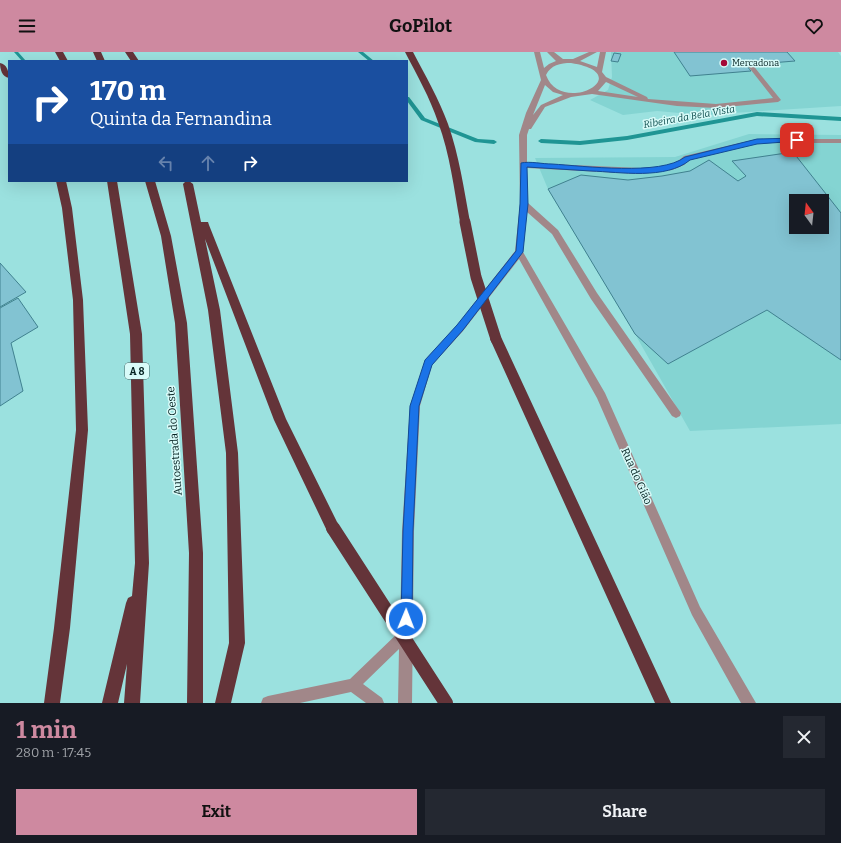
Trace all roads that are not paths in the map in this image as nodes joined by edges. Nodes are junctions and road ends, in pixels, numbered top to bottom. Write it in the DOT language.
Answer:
graph roads {
  1 [pos="409,52"];
  2 [pos="537,52"];
  3 [pos="550,52"];
  4 [pos="594,52"];
  5 [pos="603,52"];
  6 [pos="575,61"];
  7 [pos="562,62"];
  8 [pos="0,65"];
  9 [pos="750,65"];
  10 [pos="8,75"];
  11 [pos="600,75"];
  12 [pos="543,77"];
  13 [pos="591,92"];
  14 [pos="572,94"];
  15 [pos="651,100"];
  16 [pos="523,135"];
  17 [pos="841,142"];
  18 [pos="523,165"];
  19 [pos="61,182"];
  20 [pos="112,182"];
  21 [pos="150,182"];
  22 [pos="188,182"];
  23 [pos="524,204"];
  24 [pos="519,252"];
  25 [pos="676,413"];
  26 [pos="142,563"];
  27 [pos="406,634"];
  28 [pos="353,685"];
  29 [pos="275,702"];
  30 [pos="52,703"];
  31 [pos="110,703"];
  32 [pos="132,703"];
  33 [pos="195,703"];
  34 [pos="223,703"];
  35 [pos="377,703"];
  36 [pos="405,703"];
  37 [pos="446,703"];
  38 [pos="663,703"];
  39 [pos="749,703"];
  1 -- 38 [label="highway, bridge"];
  2 -- 12 [label="street"];
  3 -- 7 [label="street"];
  4 -- 6 [label="street"];
  5 -- 11 [label="street"];
  6 -- 7 [label="street"];
  6 -- 11 [label="street"];
  7 -- 12 [label="street"];
  8 -- 10 [label="highway"];
  9 -- 15 [label="street"];
  11 -- 13 [label="street"];
  11 -- 15 [label="street"];
  12 -- 14 [label="street"];
  12 -- 16 [label="street"];
  13 -- 14 [label="street"];
  13 -- 15 [label="street"];
  14 -- 16 [label="street"];
  16 -- 18 [label="street"];
  17 -- 18 [label="street"];
  18 -- 23 [label="street"];
  19 -- 30 [label="highway"];
  20 -- 26 [label="highway, A 8"];
  21 -- 33 [label="highway, Autoestrada do Oeste"];
  22 -- 34 [label="highway"];
  22 -- 37 [label="highway, bridge"];
  23 -- 24 [label="street"];
  23 -- 25 [label="street"];
  24 -- 27 [label="street"];
  24 -- 39 [label="street, Rua do Gião"];
  26 -- 31 [label="highway"];
  26 -- 32 [label="highway, A 8"];
  27 -- 28 [label="street"];
  27 -- 36 [label="street"];
  28 -- 29 [label="street"];
  28 -- 35 [label="street"];
}
